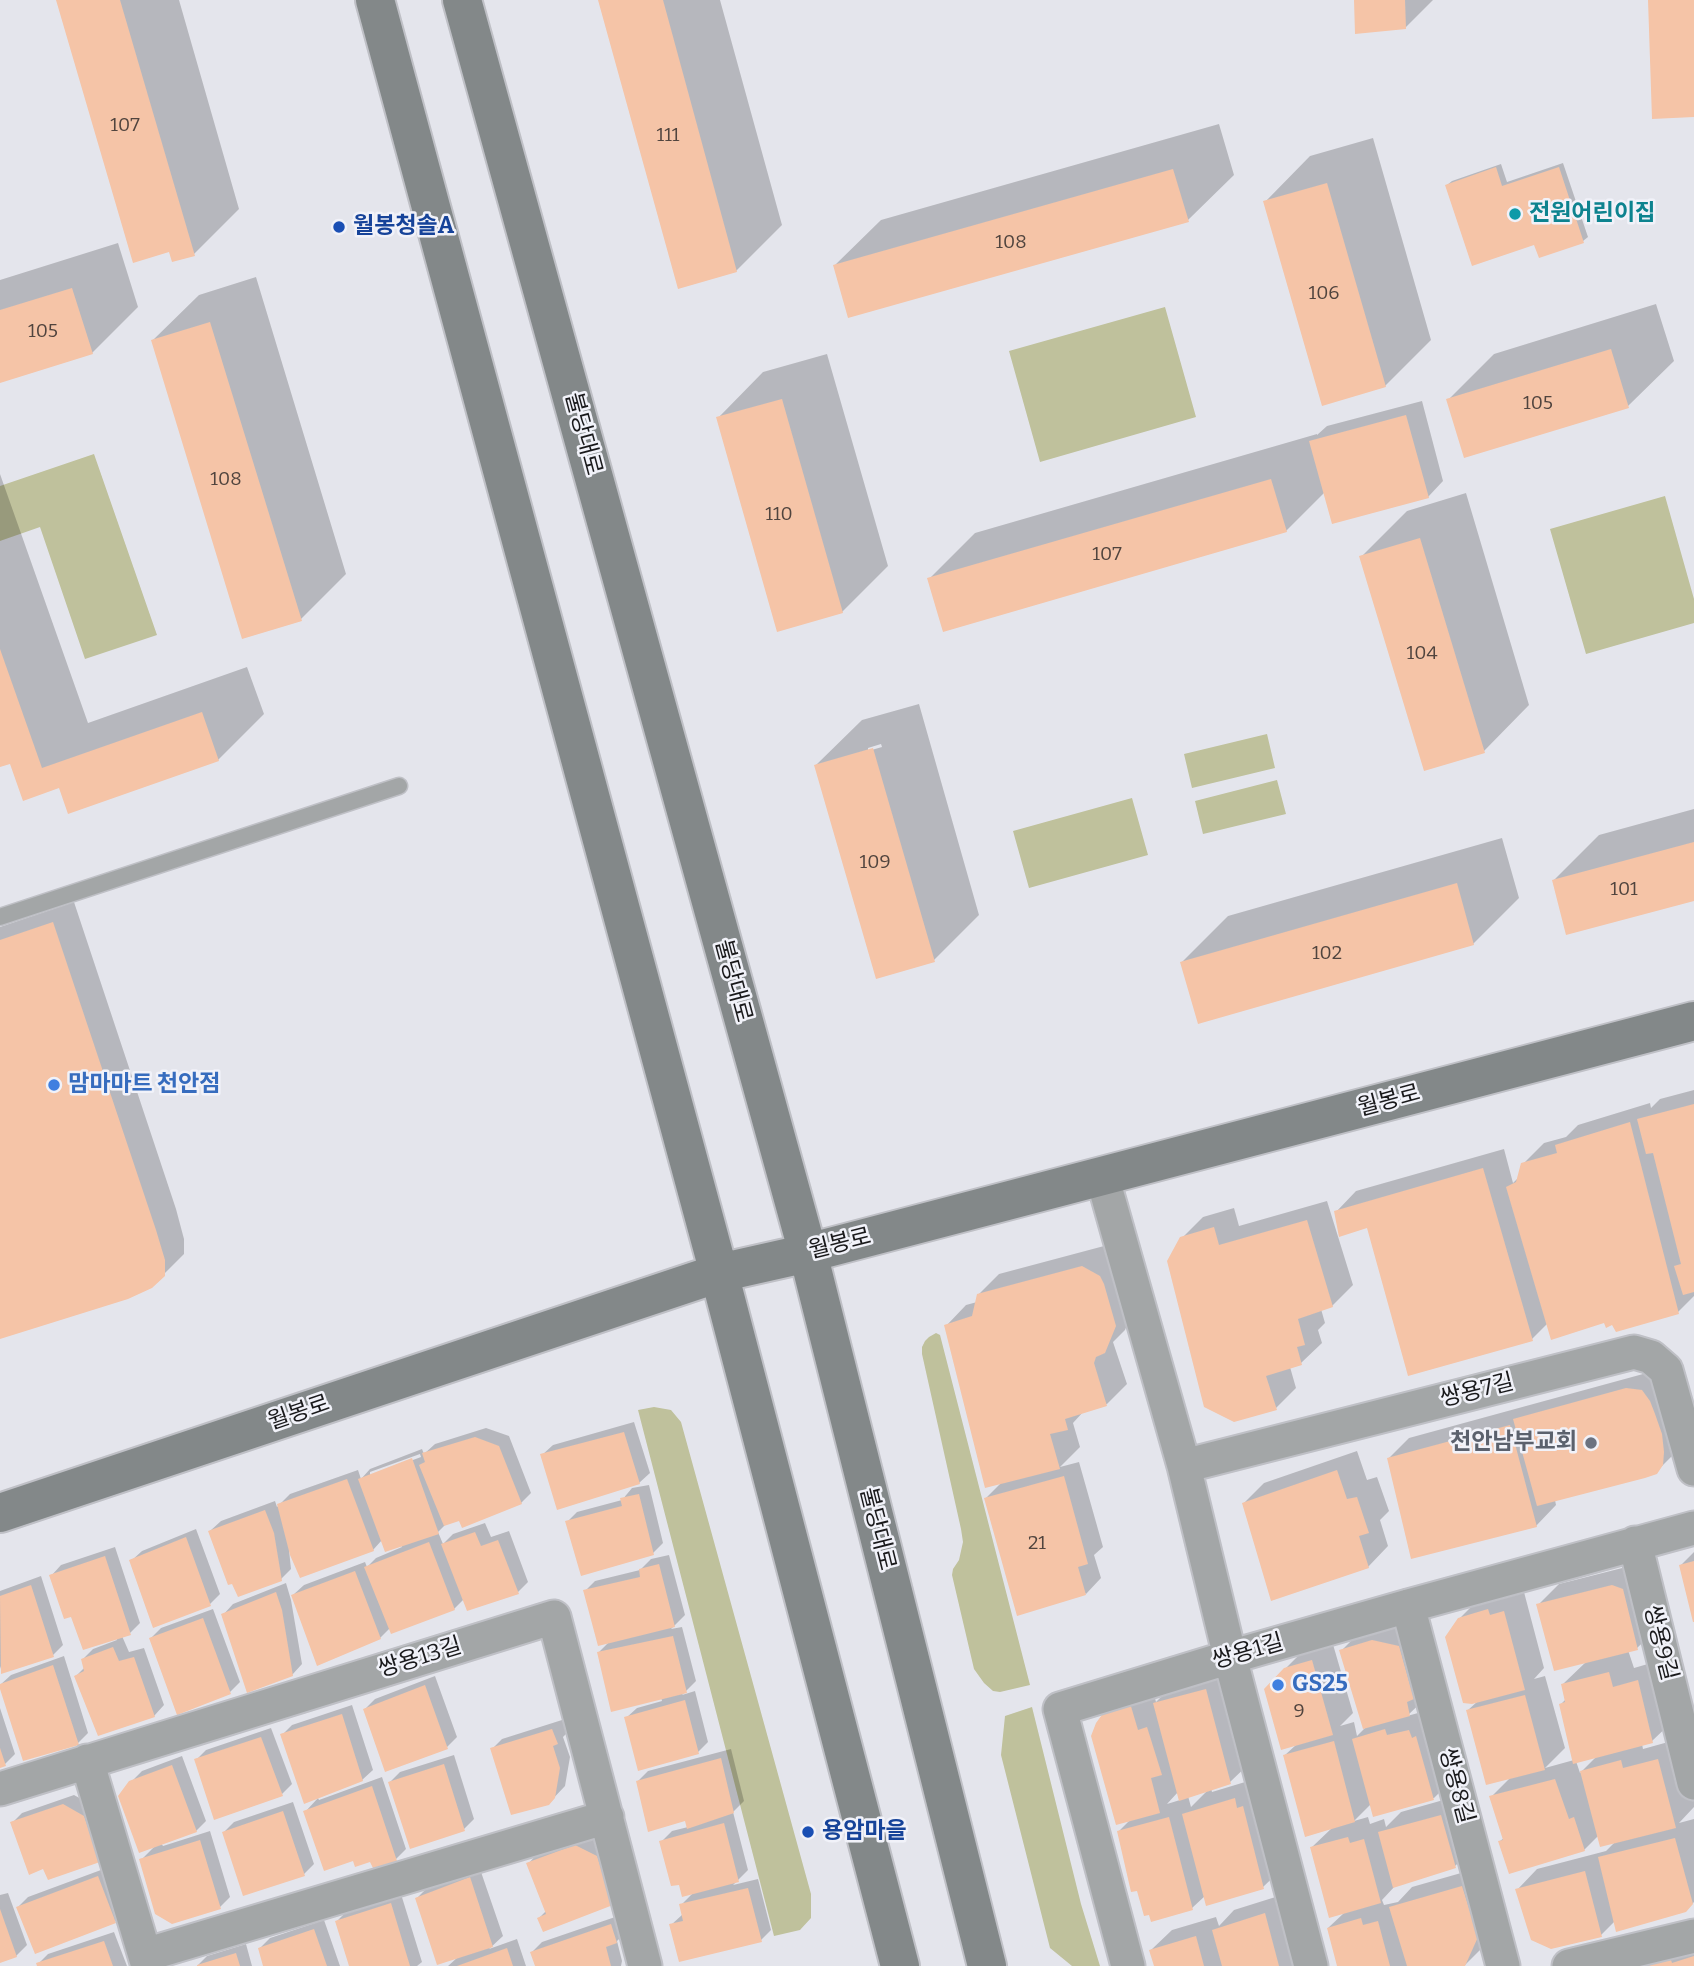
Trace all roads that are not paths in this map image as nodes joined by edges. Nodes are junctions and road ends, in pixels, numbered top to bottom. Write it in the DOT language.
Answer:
graph roads {
  1 [pos="376,0"];
  2 [pos="462,0"];
  3 [pos="399,786"];
  4 [pos="0,918"];
  5 [pos="1694,1021"];
  6 [pos="1102,1176"];
  7 [pos="808,1253"];
  8 [pos="719,1273"];
  9 [pos="1184,1466"];
  10 [pos="1694,1469"];
  11 [pos="0,1513"];
  12 [pos="1694,1528"];
  13 [pos="1635,1544"];
  14 [pos="1408,1606"];
  15 [pos="1230,1657"];
  16 [pos="87,1761"];
  17 [pos="1694,1783"];
  18 [pos="0,1789"];
  19 [pos="607,1817"];
  20 [pos="1694,1936"];
  21 [pos="146,1960"];
  22 [pos="645,1966"];
  23 [pos="900,1966"];
  24 [pos="987,1966"];
  25 [pos="1128,1966"];
  26 [pos="1311,1966"];
  27 [pos="1503,1966"];
  28 [pos="1569,1966"];
  1 -- 8 [label="main road"];
  2 -- 7 [label="main road, 불당대로"];
  3 -- 4 [label="lane"];
  5 -- 6 [label="main road, 월봉로"];
  6 -- 7 [label="main road, 월봉로"];
  6 -- 9 [label="street"];
  7 -- 8 [label="main road, 월봉로"];
  7 -- 24 [label="main road, 불당대로"];
  8 -- 11 [label="main road, 월봉로"];
  8 -- 23 [label="main road"];
  9 -- 10 [label="street, 쌍용7길"];
  9 -- 15 [label="street"];
  12 -- 13 [label="street, 쌍용1길"];
  13 -- 14 [label="street, 쌍용1길"];
  13 -- 17 [label="street, 쌍용9길"];
  14 -- 15 [label="street, 쌍용1길"];
  14 -- 27 [label="street, 쌍용8길"];
  15 -- 25 [label="street, 쌍용1길"];
  15 -- 26 [label="street"];
  16 -- 18 [label="street, 쌍용13길"];
  16 -- 19 [label="street, 쌍용13길"];
  16 -- 21 [label="street"];
  19 -- 21 [label="street"];
  19 -- 22 [label="street, 쌍용13길"];
  20 -- 28 [label="street"];
}
